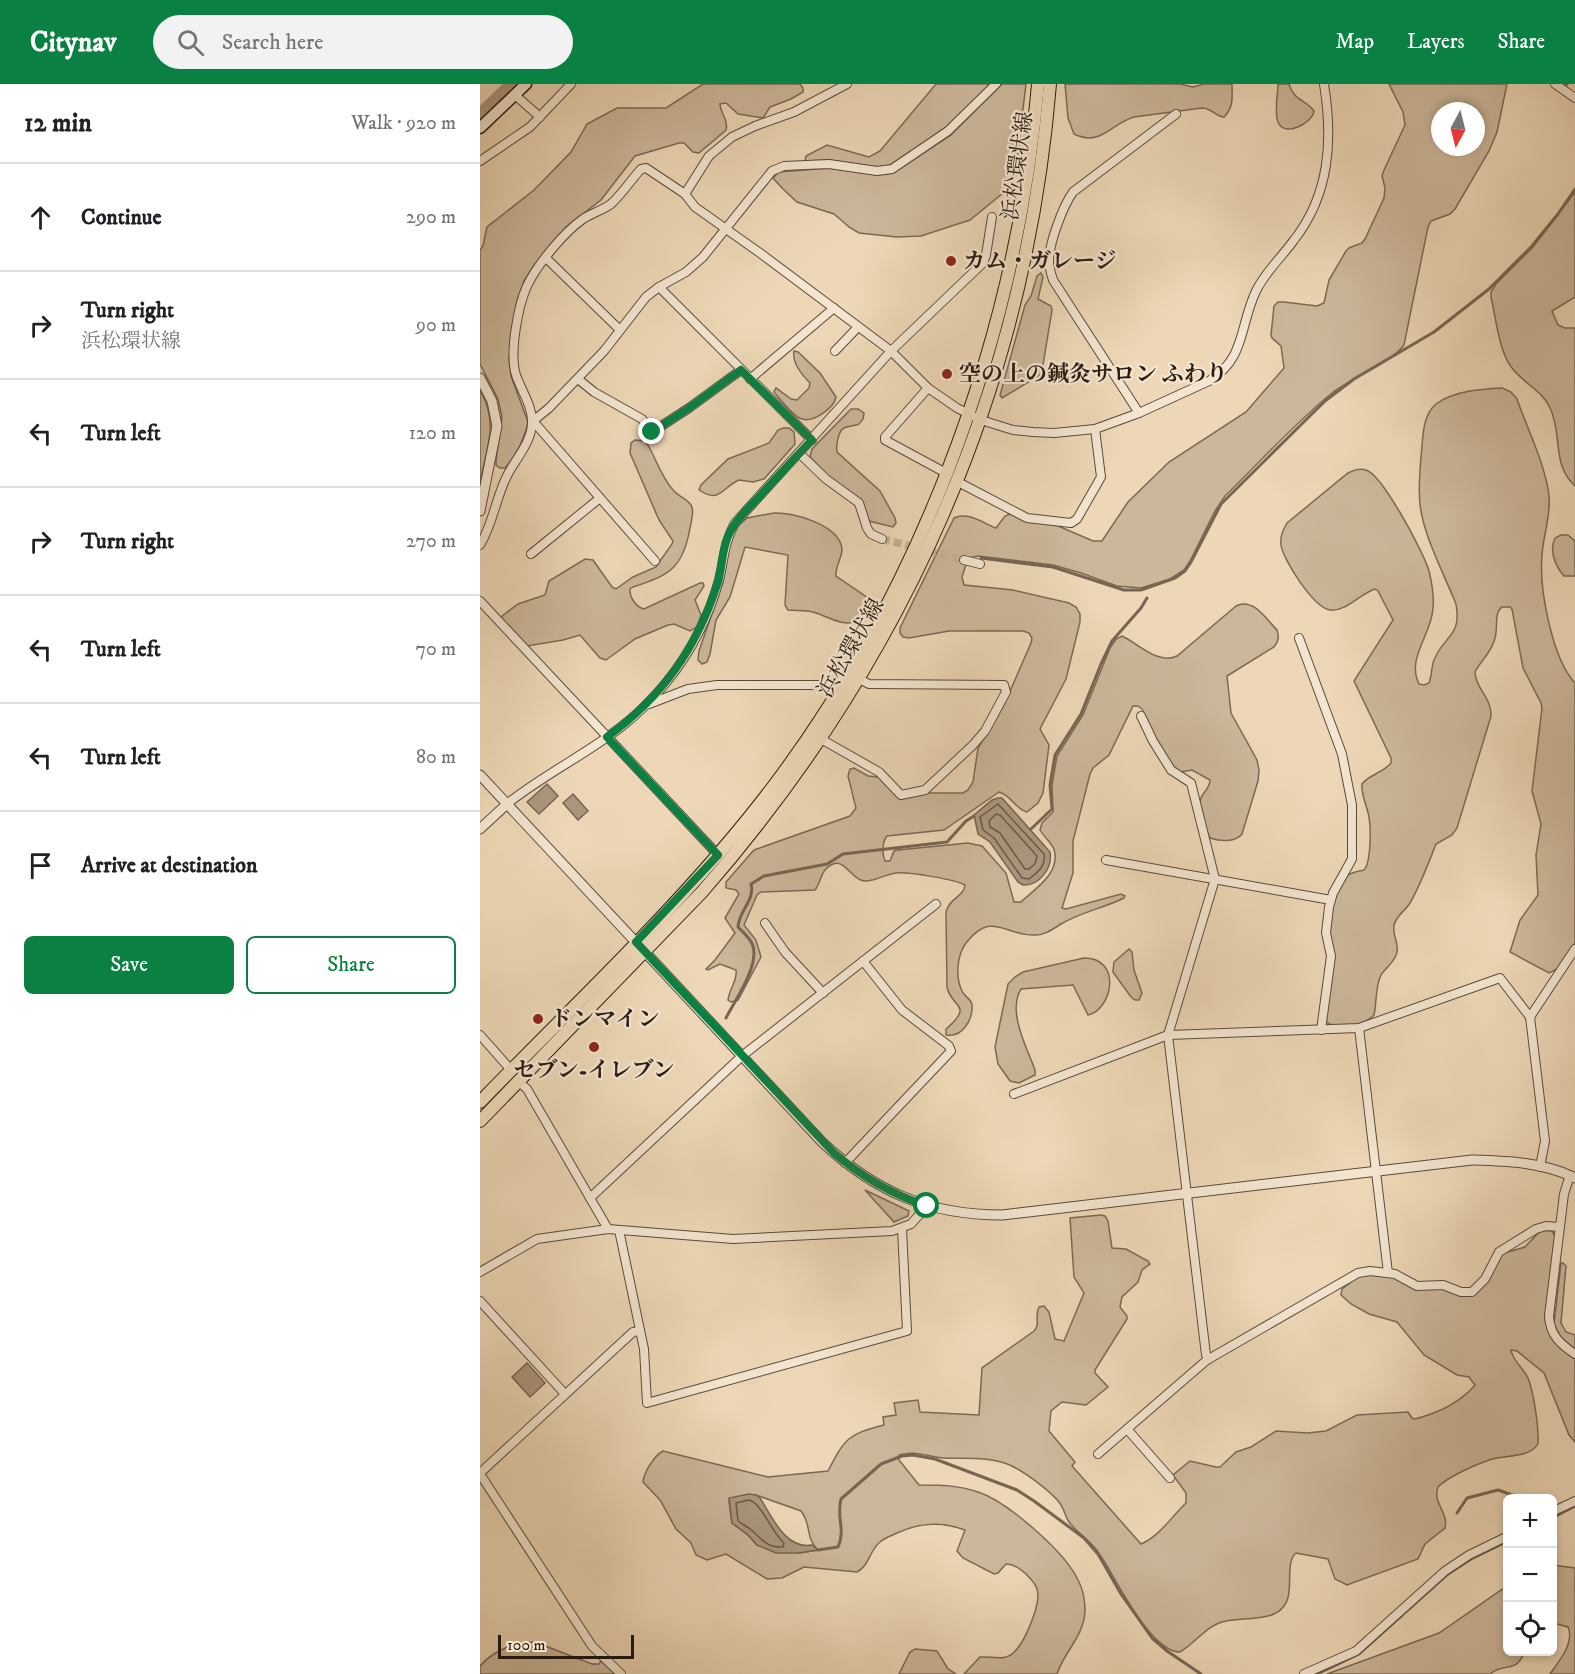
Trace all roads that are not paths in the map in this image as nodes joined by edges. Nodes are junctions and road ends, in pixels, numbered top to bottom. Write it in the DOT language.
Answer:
graph roads {
  1 [pos="526,84"];
  2 [pos="571,84"];
  3 [pos="847,84"];
  4 [pos="996,84"];
  5 [pos="1038,84"];
  6 [pos="1050,84"];
  7 [pos="1324,84"];
  8 [pos="1555,84"];
  9 [pos="515,95"];
  10 [pos="1575,98"];
  11 [pos="1176,114"];
  12 [pos="540,117"];
  13 [pos="480,128"];
  14 [pos="480,160"];
  15 [pos="685,194"];
  16 [pos="992,217"];
  17 [pos="725,229"];
  18 [pos="546,258"];
  19 [pos="659,287"];
  20 [pos="834,308"];
  21 [pos="858,327"];
  22 [pos="620,330"];
  23 [pos="835,351"];
  24 [pos="891,351"];
  25 [pos="741,370"];
  26 [pos="480,378"];
  27 [pos="578,379"];
  28 [pos="750,379"];
  29 [pos="928,388"];
  30 [pos="1139,413"];
  31 [pos="968,415"];
  32 [pos="981,420"];
  33 [pos="532,421"];
  34 [pos="1095,429"];
  35 [pos="812,440"];
  36 [pos="799,453"];
  37 [pos="946,473"];
  38 [pos="958,482"];
  39 [pos="600,498"];
  40 [pos="480,511"];
  41 [pos="882,539"];
  42 [pos="480,544"];
  43 [pos="531,554"];
  44 [pos="964,560"];
  45 [pos="655,561"];
  46 [pos="980,564"];
  47 [pos="480,601"];
  48 [pos="1299,638"];
  49 [pos="859,679"];
  50 [pos="838,690"];
  51 [pos="646,705"];
  52 [pos="1141,716"];
  53 [pos="607,737"];
  54 [pos="821,739"];
  55 [pos="480,775"];
  56 [pos="507,804"];
  57 [pos="480,828"];
  58 [pos="718,855"];
  59 [pos="1106,860"];
  60 [pos="1215,879"];
  61 [pos="1331,900"];
  62 [pos="936,904"];
  63 [pos="765,922"];
  64 [pos="636,942"];
  65 [pos="1575,949"];
  66 [pos="645,952"];
  67 [pos="863,962"];
  68 [pos="823,993"];
  69 [pos="1530,1017"];
  70 [pos="1359,1028"];
  71 [pos="1321,1030"];
  72 [pos="480,1035"];
  73 [pos="1168,1035"];
  74 [pos="742,1056"];
  75 [pos="511,1070"];
  76 [pos="519,1082"];
  77 [pos="1014,1094"];
  78 [pos="480,1102"];
  79 [pos="480,1121"];
  80 [pos="846,1163"];
  81 [pos="1540,1167"];
  82 [pos="1376,1170"];
  83 [pos="1573,1173"];
  84 [pos="1187,1193"];
  85 [pos="590,1198"];
  86 [pos="927,1206"];
  87 [pos="1560,1227"];
  88 [pos="608,1229"];
  89 [pos="902,1229"];
  90 [pos="619,1230"];
  91 [pos="480,1272"];
  92 [pos="1388,1273"];
  93 [pos="480,1301"];
  94 [pos="640,1330"];
  95 [pos="1575,1354"];
  96 [pos="1209,1359"];
  97 [pos="565,1395"];
  98 [pos="1127,1429"];
  99 [pos="1098,1454"];
  100 [pos="480,1474"];
  101 [pos="1170,1478"];
  102 [pos="1575,1501"];
  103 [pos="1557,1510"];
  104 [pos="1503,1538"];
  105 [pos="621,1674"];
  106 [pos="1304,1674"];
  1 -- 9 [label="main road"];
  2 -- 12 [label="street"];
  3 -- 15 [label="street"];
  4 -- 17 [label="street"];
  5 -- 31 [label="main road, 浜松環状線"];
  6 -- 32 [label="main road, 浜松環状線"];
  7 -- 30 [label="street"];
  8 -- 10 [label="street"];
  9 -- 12 [label="street"];
  9 -- 13 [label="main road"];
  11 -- 30 [label="street"];
  12 -- 14 [label="street"];
  15 -- 17 [label="street"];
  15 -- 18 [label="street"];
  16 -- 24 [label="street"];
  17 -- 19 [label="street"];
  17 -- 20 [label="street"];
  18 -- 22 [label="street"];
  18 -- 33 [label="street"];
  19 -- 22 [label="street"];
  19 -- 25 [label="street"];
  20 -- 21 [label="street"];
  20 -- 28 [label="street"];
  21 -- 23 [label="street"];
  21 -- 24 [label="street"];
  22 -- 27 [label="street"];
  24 -- 29 [label="street"];
  24 -- 35 [label="street"];
  25 -- 27 [label="street"];
  25 -- 28 [label="street"];
  26 -- 40 [label="street"];
  27 -- 33 [label="street"];
  28 -- 35 [label="street"];
  29 -- 31 [label="street"];
  29 -- 37 [label="street"];
  30 -- 34 [label="street"];
  31 -- 32 [label="street"];
  31 -- 37 [label="main road, 浜松環状線"];
  32 -- 34 [label="street"];
  32 -- 38 [label="main road, 浜松環状線"];
  33 -- 39 [label="street"];
  33 -- 42 [label="street"];
  34 -- 38 [label="street"];
  35 -- 36 [label="street"];
  36 -- 41 [label="street"];
  36 -- 51 [label="street"];
  37 -- 50 [label="main road, 浜松環状線"];
  38 -- 49 [label="main road, 浜松環状線"];
  39 -- 43 [label="street"];
  39 -- 45 [label="street"];
  44 -- 46 [label="street"];
  47 -- 53 [label="street"];
  48 -- 61 [label="street"];
  49 -- 54 [label="main road, 浜松環状線"];
  49 -- 54 [label="street"];
  50 -- 51 [label="street"];
  50 -- 58 [label="main road, 浜松環状線"];
  51 -- 53 [label="street"];
  52 -- 60 [label="street"];
  53 -- 56 [label="street"];
  53 -- 58 [label="street"];
  54 -- 66 [label="main road, 浜松環状線"];
  55 -- 56 [label="street"];
  56 -- 57 [label="street"];
  56 -- 64 [label="street"];
  58 -- 64 [label="main road, 浜松環状線"];
  59 -- 60 [label="street"];
  60 -- 61 [label="street"];
  60 -- 73 [label="street"];
  61 -- 71 [label="street"];
  62 -- 67 [label="street"];
  63 -- 68 [label="street"];
  64 -- 66 [label="street"];
  64 -- 75 [label="main road, 浜松環状線"];
  65 -- 69 [label="street"];
  66 -- 74 [label="street"];
  66 -- 76 [label="main road, 浜松環状線"];
  67 -- 68 [label="street"];
  67 -- 80 [label="street"];
  68 -- 74 [label="street"];
  69 -- 70 [label="street"];
  69 -- 81 [label="street"];
  70 -- 71 [label="street"];
  70 -- 82 [label="street"];
  71 -- 73 [label="street"];
  72 -- 75 [label="street"];
  73 -- 77 [label="street"];
  73 -- 84 [label="street"];
  74 -- 80 [label="street"];
  74 -- 85 [label="street"];
  75 -- 78 [label="main road, 浜松環状線"];
  76 -- 79 [label="main road, 浜松環状線"];
  76 -- 85 [label="street"];
  80 -- 86 [label="street"];
  81 -- 82 [label="street"];
  81 -- 83 [label="street"];
  82 -- 84 [label="street"];
  82 -- 92 [label="street"];
  83 -- 87 [label="street"];
  84 -- 86 [label="street"];
  84 -- 96 [label="street"];
  85 -- 88 [label="street"];
  86 -- 89 [label="street"];
  87 -- 92 [label="street"];
  87 -- 95 [label="street"];
  88 -- 90 [label="street"];
  88 -- 91 [label="street"];
  89 -- 90 [label="street"];
  89 -- 94 [label="street"];
  90 -- 94 [label="street"];
  92 -- 96 [label="street"];
  93 -- 97 [label="street"];
  94 -- 97 [label="street"];
  96 -- 98 [label="street"];
  97 -- 100 [label="street"];
  98 -- 99 [label="street"];
  98 -- 101 [label="street"];
  100 -- 105 [label="street"];
  102 -- 103 [label="street"];
  104 -- 106 [label="street"];
}
